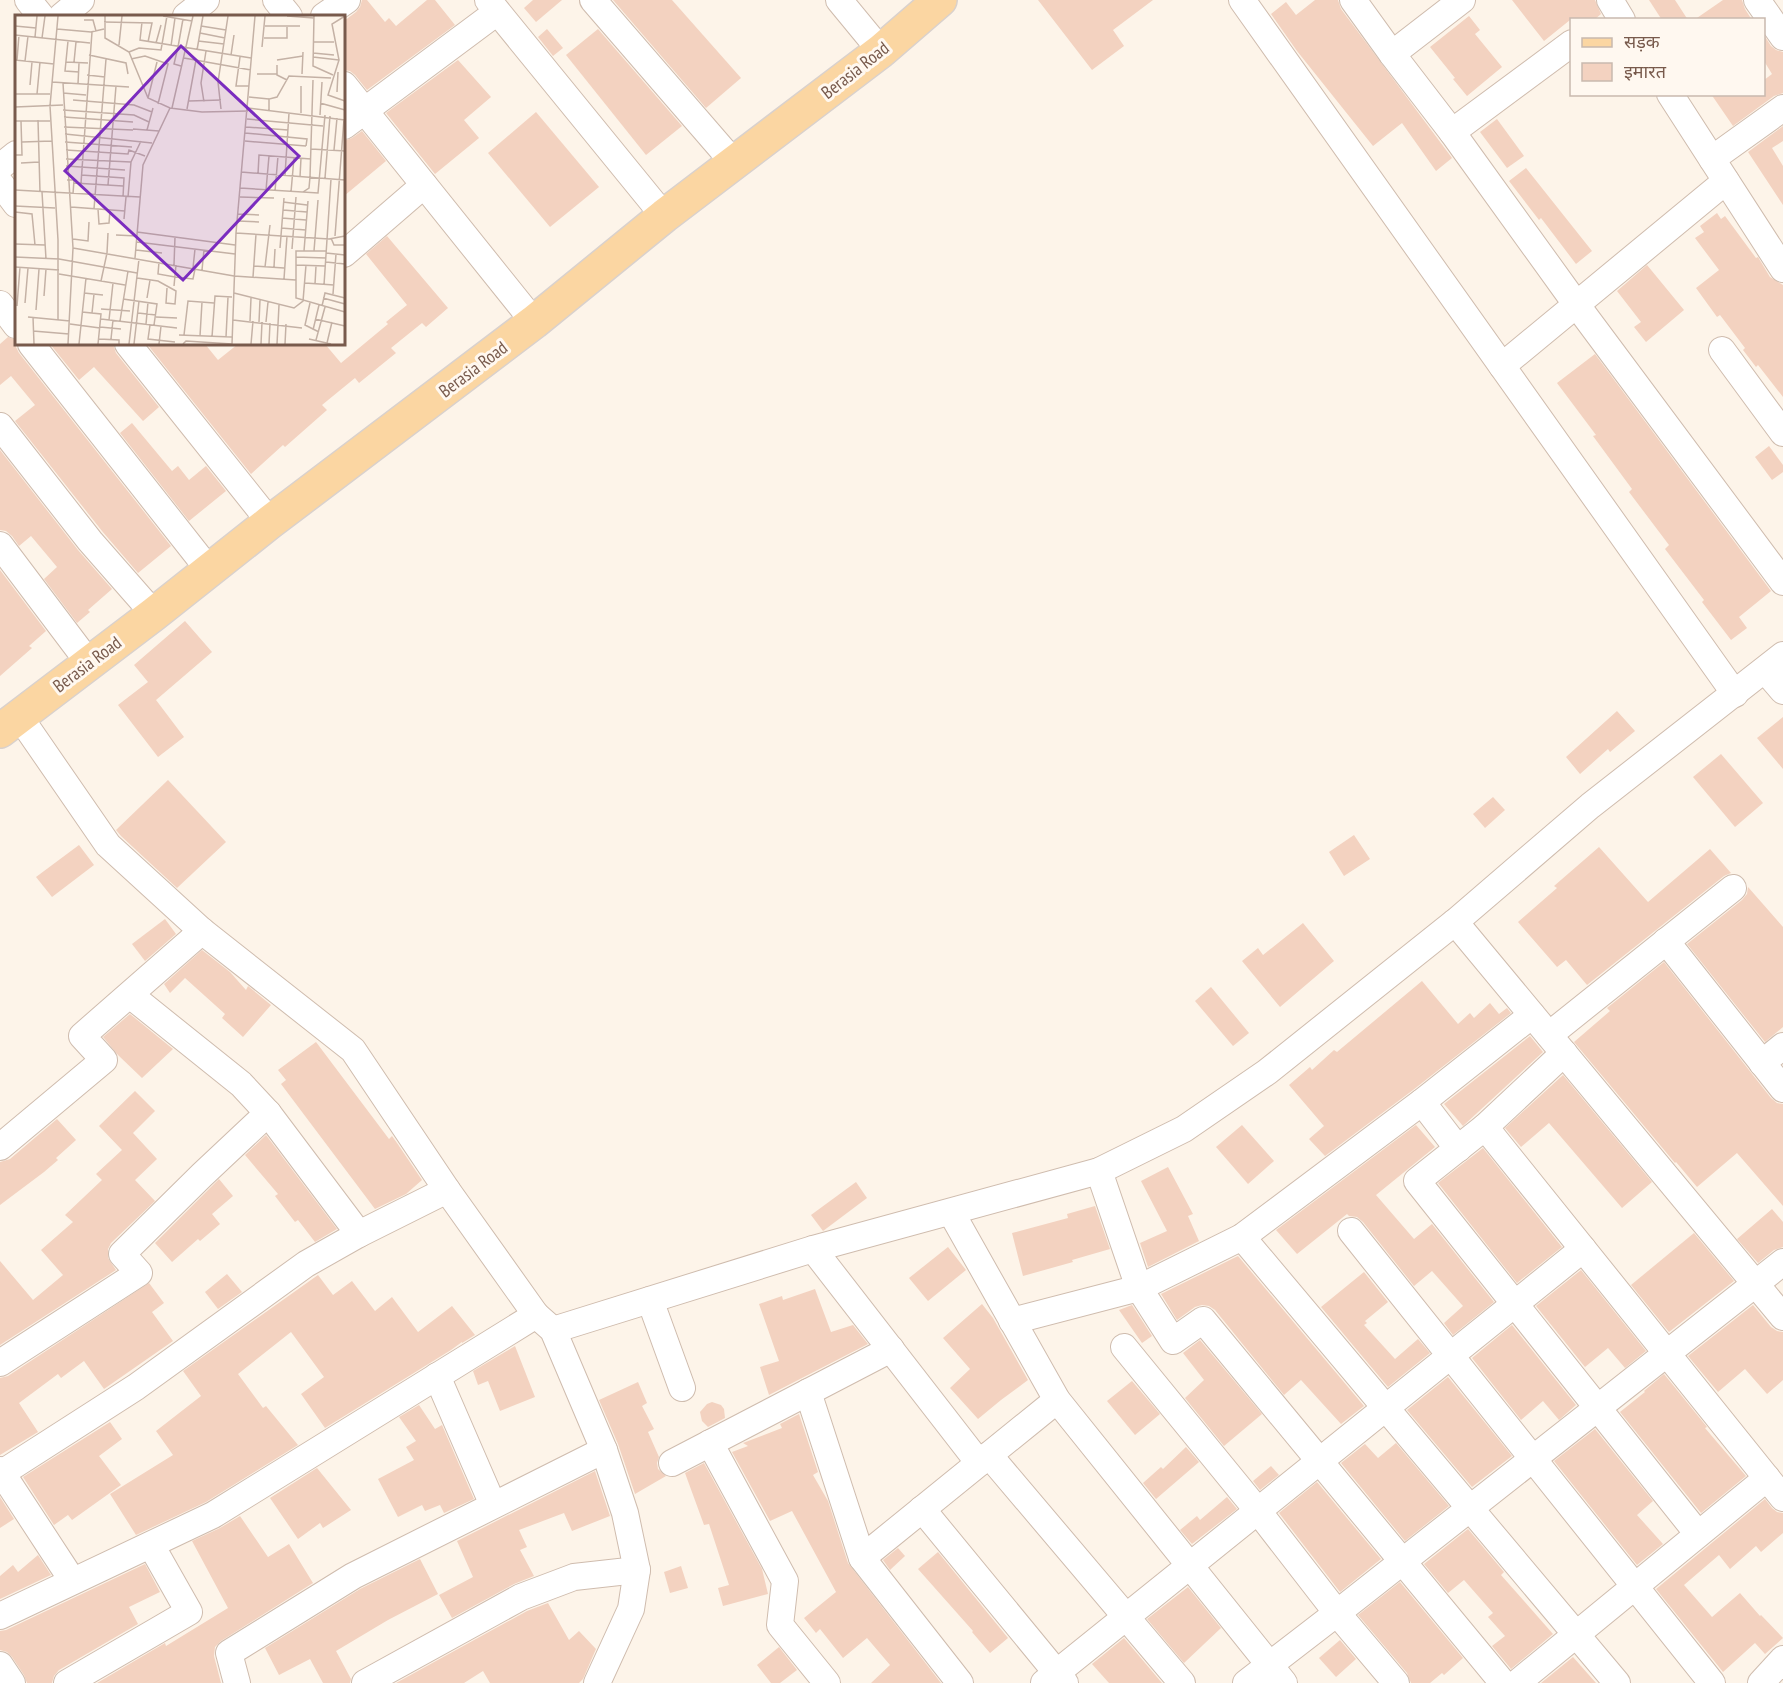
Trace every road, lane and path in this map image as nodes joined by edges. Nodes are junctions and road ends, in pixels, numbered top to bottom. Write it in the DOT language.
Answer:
graph roads {
  1 [pos="28,0"];
  2 [pos="81,0"];
  3 [pos="206,0"];
  4 [pos="276,0"];
  5 [pos="347,0"];
  6 [pos="593,0"];
  7 [pos="839,0"];
  8 [pos="1242,0"];
  9 [pos="1353,0"];
  10 [pos="1462,0"];
  11 [pos="1757,0"];
  12 [pos="937,1"];
  13 [pos="492,6"];
  14 [pos="40,15"];
  15 [pos="63,15"];
  16 [pos="187,15"];
  17 [pos="288,15"];
  18 [pos="325,15"];
  19 [pos="1783,37"];
  20 [pos="1570,45"];
  21 [pos="881,51"];
  22 [pos="1392,54"];
  23 [pos="345,86"];
  24 [pos="1671,96"];
  25 [pos="1783,108"];
  26 [pos="363,110"];
  27 [pos="345,125"];
  28 [pos="1452,132"];
  29 [pos="15,155"];
  30 [pos="1712,159"];
  31 [pos="734,163"];
  32 [pos="0,167"];
  33 [pos="1726,181"];
  34 [pos="0,183"];
  35 [pos="424,185"];
  36 [pos="15,203"];
  37 [pos="664,216"];
  38 [pos="345,253"];
  39 [pos="1783,269"];
  40 [pos="0,304"];
  41 [pos="1576,304"];
  42 [pos="534,322"];
  43 [pos="15,324"];
  44 [pos="32,345"];
  45 [pos="129,345"];
  46 [pos="1722,350"];
  47 [pos="1502,366"];
  48 [pos="0,426"];
  49 [pos="1783,433"];
  50 [pos="270,522"];
  51 [pos="0,545"];
  52 [pos="209,570"];
  53 [pos="1783,582"];
  54 [pos="154,614"];
  55 [pos="89,663"];
  56 [pos="1774,663"];
  57 [pos="1783,691"];
  58 [pos="1735,694"];
  59 [pos="9,723"];
  60 [pos="1733,888"];
  61 [pos="1455,922"];
  62 [pos="202,931"];
  63 [pos="1666,941"];
  64 [pos="130,995"];
  65 [pos="1532,1015"];
  66 [pos="1556,1044"];
  67 [pos="1783,1046"];
  68 [pos="1762,1063"];
  69 [pos="1783,1089"];
  70 [pos="1422,1102"];
  71 [pos="268,1113"];
  72 [pos="1485,1127"];
  73 [pos="0,1147"];
  74 [pos="1458,1149"];
  75 [pos="1099,1171"];
  76 [pos="447,1190"];
  77 [pos="951,1212"];
  78 [pos="1351,1232"];
  79 [pos="359,1234"];
  80 [pos="1242,1237"];
  81 [pos="813,1249"];
  82 [pos="1583,1249"];
  83 [pos="1783,1262"];
  84 [pos="1755,1283"];
  85 [pos="1139,1288"];
  86 [pos="650,1300"];
  87 [pos="1515,1304"];
  88 [pos="1783,1317"];
  89 [pos="1012,1321"];
  90 [pos="545,1322"];
  91 [pos="1124,1347"];
  92 [pos="891,1349"];
  93 [pos="1667,1353"];
  94 [pos="1450,1356"];
  95 [pos="0,1363"];
  96 [pos="436,1376"];
  97 [pos="682,1388"];
  98 [pos="808,1392"];
  99 [pos="1057,1400"];
  100 [pos="1386,1407"];
  101 [pos="1598,1407"];
  102 [pos="710,1443"];
  103 [pos="604,1450"];
  104 [pos="1532,1458"];
  105 [pos="984,1459"];
  106 [pos="1320,1461"];
  107 [pos="672,1463"];
  108 [pos="1,1472"];
  109 [pos="1767,1478"];
  110 [pos="1783,1498"];
  111 [pos="493,1505"];
  112 [pos="1470,1507"];
  113 [pos="922,1509"];
  114 [pos="1258,1511"];
  115 [pos="1698,1534"];
  116 [pos="151,1545"];
  117 [pos="862,1558"];
  118 [pos="1402,1560"];
  119 [pos="1190,1566"];
  120 [pos="637,1570"];
  121 [pos="72,1581"];
  122 [pos="1635,1586"];
  123 [pos="1337,1613"];
  124 [pos="0,1616"];
  125 [pos="1126,1617"];
  126 [pos="1576,1634"];
  127 [pos="1783,1659"];
  128 [pos="0,1665"];
  129 [pos="1277,1674"];
  130 [pos="1055,1680"];
  131 [pos="12,1683"];
  132 [pos="67,1683"];
  133 [pos="237,1683"];
  134 [pos="365,1683"];
  135 [pos="597,1683"];
  136 [pos="827,1683"];
  137 [pos="960,1683"];
  138 [pos="1182,1683"];
  139 [pos="1246,1683"];
  140 [pos="1396,1683"];
  141 [pos="1503,1683"];
  142 [pos="1517,1683"];
  143 [pos="1617,1683"];
  144 [pos="1712,1683"];
  145 [pos="1761,1683"];
  1 -- 14 [label="street"];
  2 -- 15 [label="street"];
  3 -- 16 [label="street"];
  4 -- 17 [label="street"];
  5 -- 18 [label="street"];
  6 -- 31 [label="street"];
  7 -- 21 [label="street"];
  8 -- 47 [label="street"];
  9 -- 22 [label="street"];
  10 -- 22 [label="street"];
  11 -- 19 [label="street"];
  12 -- 21 [label="main road, Berasia Road"];
  13 -- 26 [label="street"];
  13 -- 37 [label="street"];
  20 -- 28 [label="street"];
  21 -- 31 [label="main road, Berasia Road"];
  22 -- 28 [label="street"];
  23 -- 26 [label="street"];
  24 -- 30 [label="street"];
  25 -- 30 [label="street"];
  26 -- 27 [label="street"];
  26 -- 35 [label="street"];
  28 -- 41 [label="street"];
  29 -- 32 [label="street"];
  30 -- 33 [label="street"];
  31 -- 37 [label="main road, Berasia Road"];
  33 -- 39 [label="street"];
  33 -- 41 [label="street"];
  34 -- 36 [label="street"];
  35 -- 38 [label="street"];
  35 -- 42 [label="street"];
  37 -- 42 [label="main road, Berasia Road"];
  40 -- 43 [label="street"];
  41 -- 47 [label="street"];
  41 -- 53 [label="street"];
  42 -- 50 [label="main road, Berasia Road"];
  44 -- 52 [label="street"];
  45 -- 50 [label="street"];
  46 -- 49 [label="street"];
  47 -- 58 [label="street"];
  48 -- 54 [label="street"];
  50 -- 52 [label="main road, Berasia Road"];
  51 -- 55 [label="street"];
  52 -- 54 [label="main road, Berasia Road"];
  54 -- 55 [label="main road, Berasia Road"];
  55 -- 59 [label="main road, Berasia Road"];
  56 -- 57 [label="street"];
  56 -- 58 [label="street"];
  58 -- 61 [label="street"];
  59 -- 62 [label="street"];
  60 -- 63 [label="street"];
  61 -- 65 [label="street"];
  61 -- 75 [label="street"];
  62 -- 64 [label="street"];
  62 -- 76 [label="street"];
  63 -- 66 [label="street"];
  63 -- 68 [label="street"];
  64 -- 71 [label="street"];
  64 -- 73 [label="street"];
  65 -- 66 [label="street"];
  65 -- 70 [label="street"];
  66 -- 72 [label="street"];
  66 -- 84 [label="street"];
  67 -- 68 [label="street"];
  68 -- 69 [label="street"];
  70 -- 74 [label="street"];
  70 -- 80 [label="street"];
  71 -- 79 [label="street"];
  71 -- 95 [label="street"];
  72 -- 74 [label="street"];
  72 -- 82 [label="street"];
  74 -- 87 [label="street"];
  75 -- 77 [label="street"];
  75 -- 85 [label="street"];
  76 -- 79 [label="street"];
  76 -- 90 [label="street"];
  77 -- 81 [label="street"];
  77 -- 89 [label="street"];
  78 -- 94 [label="street"];
  79 -- 108 [label="street"];
  80 -- 85 [label="street"];
  80 -- 100 [label="street"];
  81 -- 86 [label="street"];
  81 -- 92 [label="street"];
  82 -- 87 [label="street"];
  82 -- 93 [label="street"];
  83 -- 84 [label="street"];
  84 -- 88 [label="street"];
  84 -- 93 [label="street"];
  85 -- 89 [label="street"];
  85 -- 106 [label="street"];
  86 -- 90 [label="street"];
  86 -- 97 [label="street"];
  87 -- 94 [label="street"];
  87 -- 101 [label="street"];
  89 -- 99 [label="street"];
  90 -- 96 [label="street"];
  90 -- 103 [label="street"];
  91 -- 114 [label="street"];
  92 -- 98 [label="street"];
  92 -- 105 [label="street"];
  93 -- 101 [label="street"];
  93 -- 109 [label="street"];
  94 -- 100 [label="street"];
  94 -- 104 [label="street"];
  96 -- 111 [label="street"];
  96 -- 116 [label="street"];
  98 -- 102 [label="street"];
  98 -- 117 [label="street"];
  99 -- 105 [label="street"];
  99 -- 119 [label="street"];
  100 -- 106 [label="street"];
  100 -- 112 [label="street"];
  101 -- 104 [label="street"];
  101 -- 115 [label="street"];
  102 -- 107 [label="street"];
  102 -- 136 [label="street"];
  103 -- 111 [label="street"];
  103 -- 120 [label="street"];
  104 -- 112 [label="street"];
  104 -- 122 [label="street"];
  105 -- 113 [label="street"];
  105 -- 125 [label="street"];
  106 -- 114 [label="street"];
  106 -- 118 [label="street"];
  108 -- 121 [label="street"];
  109 -- 110 [label="street"];
  109 -- 115 [label="street"];
  111 -- 133 [label="street"];
  112 -- 118 [label="street"];
  112 -- 126 [label="street"];
  113 -- 117 [label="street"];
  113 -- 130 [label="street"];
  114 -- 119 [label="street"];
  114 -- 123 [label="street"];
  115 -- 122 [label="street"];
  116 -- 121 [label="street"];
  116 -- 132 [label="street"];
  117 -- 137 [label="street"];
  118 -- 123 [label="street"];
  118 -- 141 [label="street"];
  119 -- 125 [label="street"];
  119 -- 129 [label="street"];
  120 -- 134 [label="street"];
  120 -- 135 [label="street"];
  121 -- 124 [label="street"];
  122 -- 126 [label="street"];
  122 -- 144 [label="street"];
  123 -- 129 [label="street"];
  123 -- 140 [label="street"];
  125 -- 130 [label="street"];
  125 -- 138 [label="street"];
  126 -- 142 [label="street"];
  126 -- 143 [label="street"];
  127 -- 145 [label="street"];
  128 -- 131 [label="street"];
  129 -- 139 [label="street"];
}
